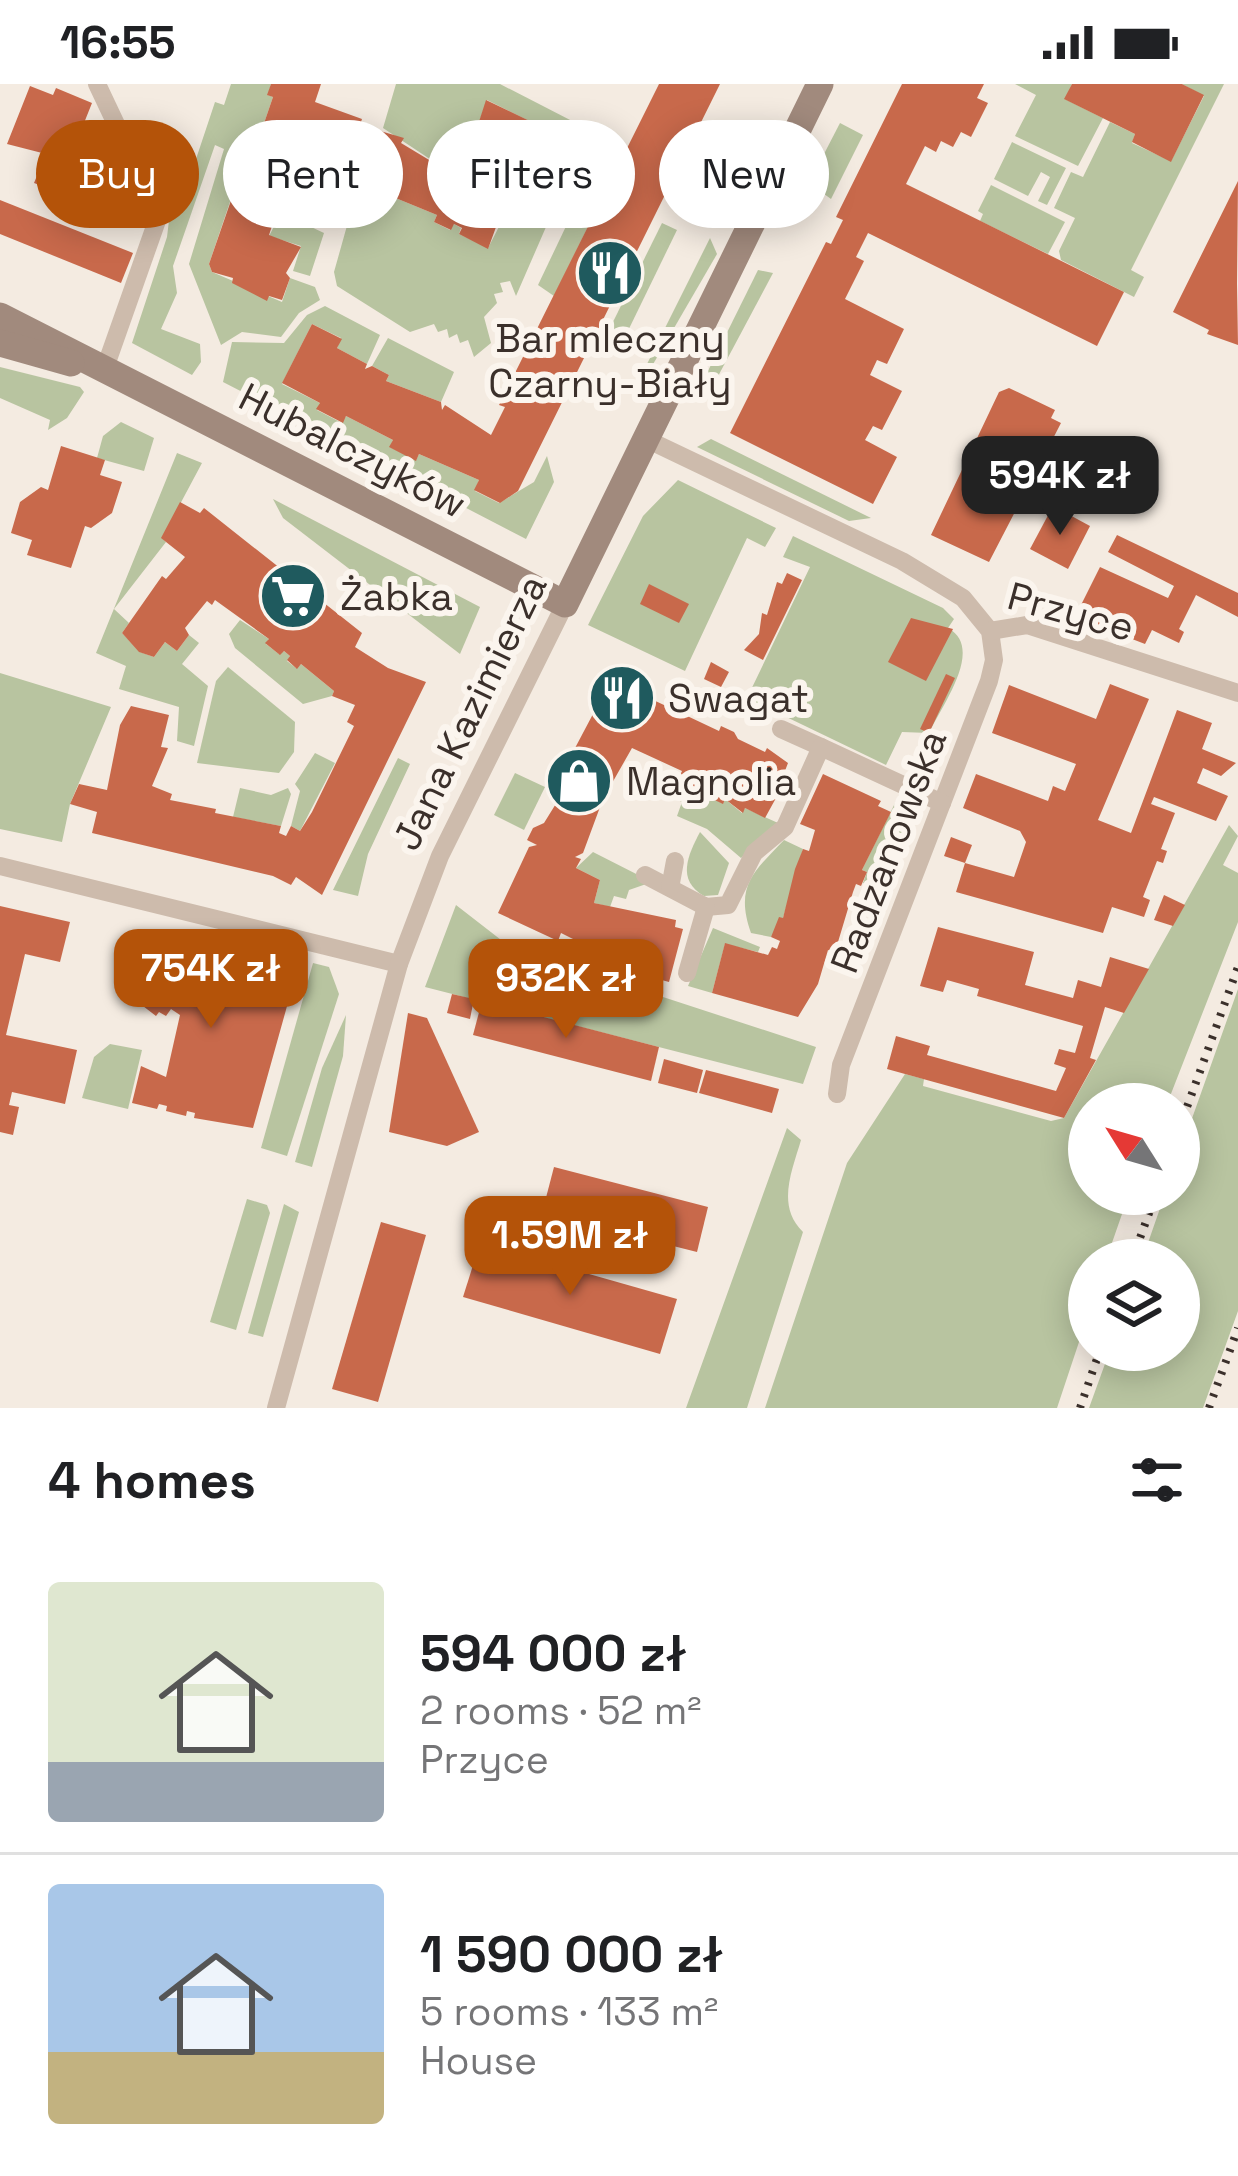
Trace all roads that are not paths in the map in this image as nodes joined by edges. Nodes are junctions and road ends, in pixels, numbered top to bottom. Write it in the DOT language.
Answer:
graph roads {
  1 [pos="97,84"];
  2 [pos="820,84"];
  3 [pos="0,316"];
  4 [pos="0,343"];
  5 [pos="104,368"];
  6 [pos="644,438"];
  7 [pos="565,604"];
  8 [pos="990,631"];
  9 [pos="1238,693"];
  10 [pos="782,729"];
  11 [pos="821,747"];
  12 [pos="942,803"];
  13 [pos="675,861"];
  14 [pos="0,866"];
  15 [pos="644,874"];
  16 [pos="670,888"];
  17 [pos="706,907"];
  18 [pos="399,964"];
  19 [pos="687,973"];
  20 [pos="837,1094"];
  21 [pos="276,1408"];
  1 -- 5 [label="street"];
  2 -- 6 [label="street, Jana Kazimierza"];
  3 -- 5 [label="street, Hubalczyków"];
  4 -- 5 [label="street, Hubalczyków"];
  5 -- 7 [label="street, Hubalczyków"];
  6 -- 7 [label="street, Jana Kazimierza"];
  6 -- 8 [label="street, Przyce"];
  7 -- 18 [label="street, Jana Kazimierza"];
  8 -- 9 [label="street, Przyce"];
  8 -- 12 [label="street, Radzanowska"];
  10 -- 11 [label="street"];
  11 -- 12 [label="street"];
  11 -- 17 [label="street"];
  12 -- 20 [label="street, Radzanowska"];
  13 -- 16 [label="street"];
  14 -- 18 [label="street"];
  15 -- 16 [label="street"];
  16 -- 17 [label="street"];
  17 -- 19 [label="street"];
  18 -- 21 [label="street, Jana Kazimierza"];
}
